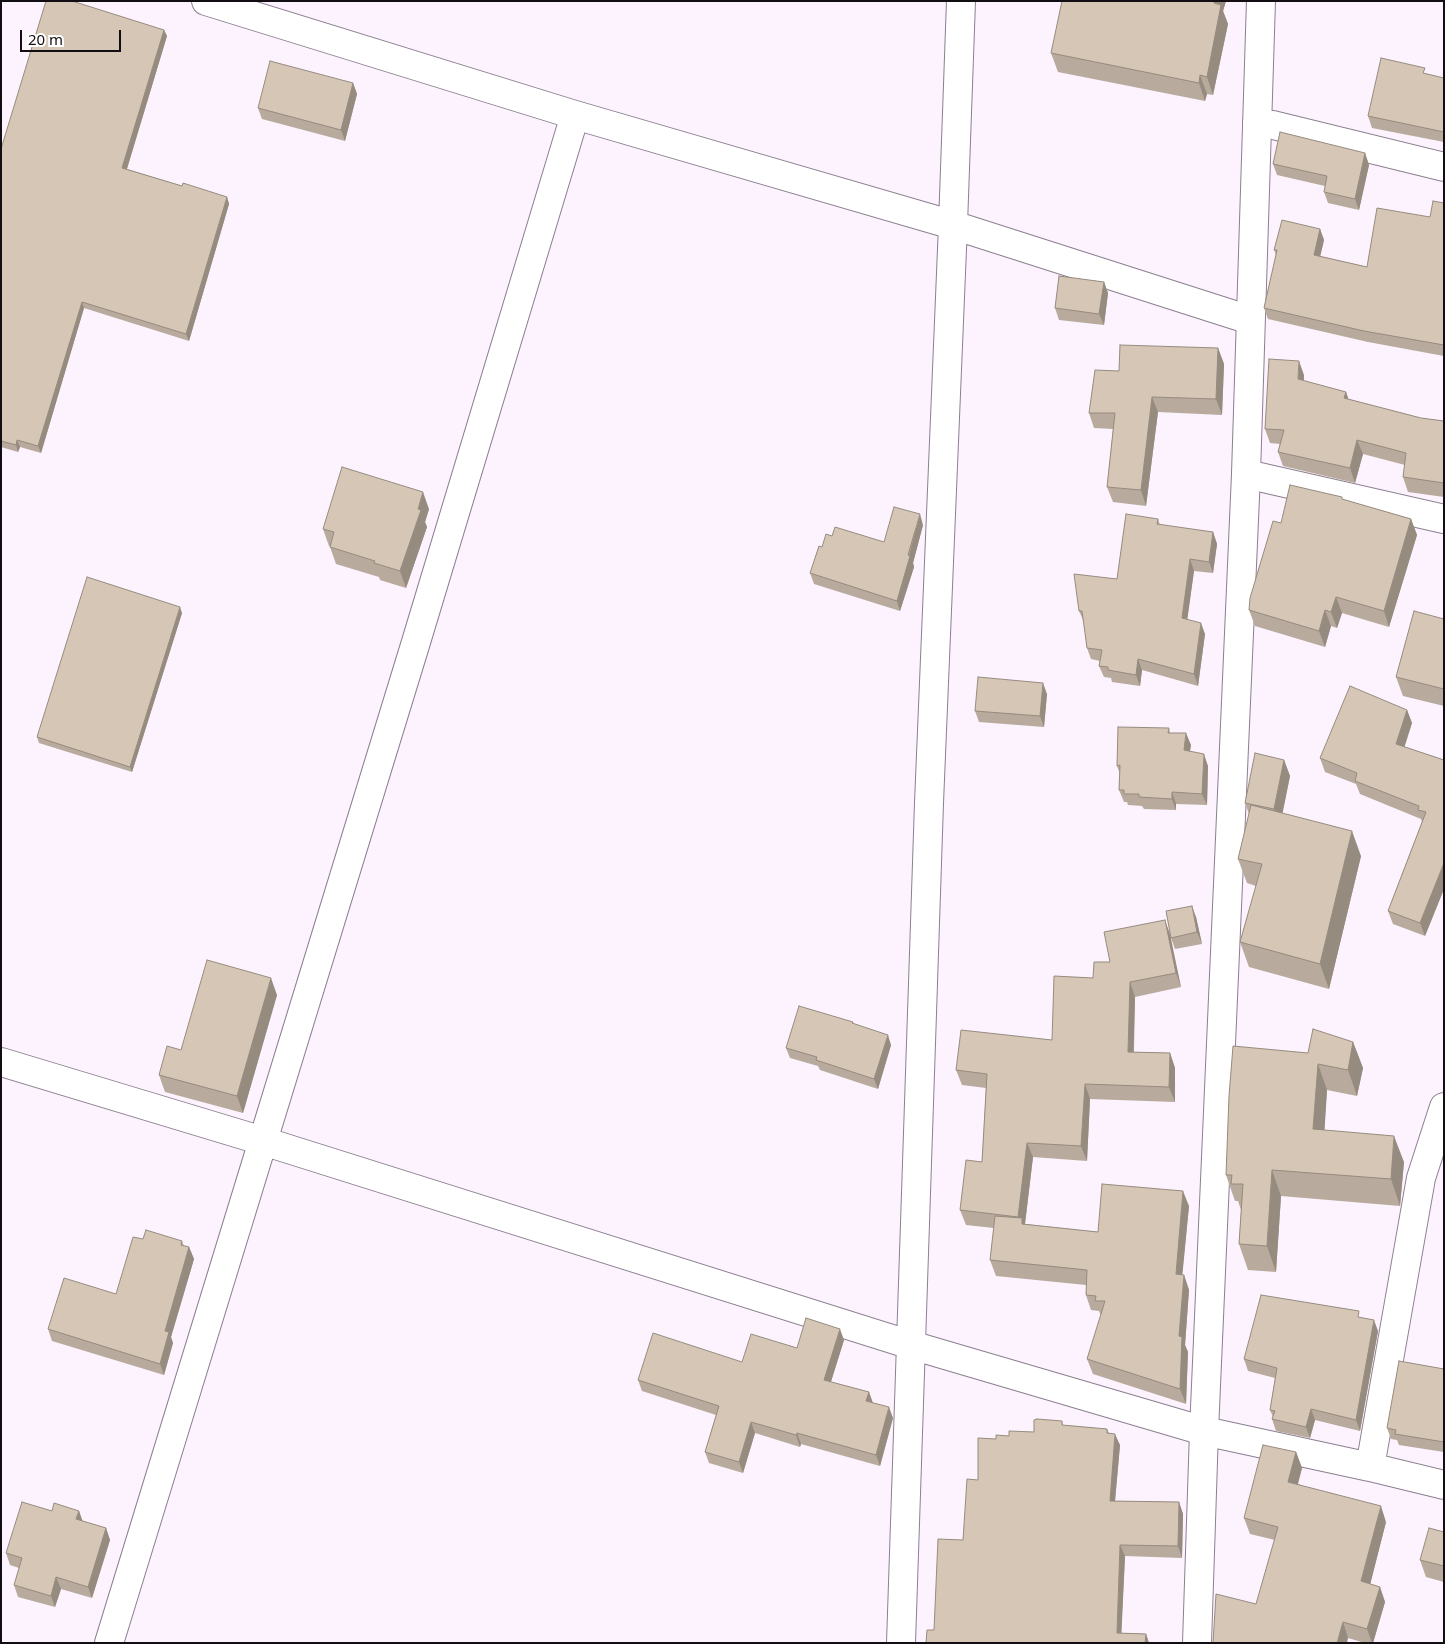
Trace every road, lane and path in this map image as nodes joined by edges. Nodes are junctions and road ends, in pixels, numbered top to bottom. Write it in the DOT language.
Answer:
graph roads {
  1 [pos="206,1"];
  2 [pos="961,1"];
  3 [pos="1261,1"];
  4 [pos="575,115"];
  5 [pos="1257,124"];
  6 [pos="1444,168"];
  7 [pos="954,225"];
  8 [pos="1250,320"];
  9 [pos="1246,474"];
  10 [pos="1444,518"];
  11 [pos="1,1062"];
  12 [pos="1444,1107"];
  13 [pos="263,1142"];
  14 [pos="911,1345"];
  15 [pos="1204,1431"];
  16 [pos="1370,1467"];
  17 [pos="1444,1486"];
  18 [pos="109,1643"];
  19 [pos="901,1643"];
  20 [pos="1197,1643"];
  1 -- 4 [label="street"];
  2 -- 7 [label="street"];
  3 -- 5 [label="street"];
  4 -- 7 [label="street"];
  4 -- 13 [label="street"];
  5 -- 6 [label="street"];
  5 -- 8 [label="street"];
  7 -- 8 [label="street"];
  7 -- 14 [label="street"];
  8 -- 9 [label="street"];
  9 -- 10 [label="street"];
  9 -- 15 [label="street"];
  11 -- 13 [label="street"];
  12 -- 16 [label="street"];
  13 -- 14 [label="street"];
  13 -- 18 [label="street"];
  14 -- 15 [label="street"];
  14 -- 19 [label="street"];
  15 -- 16 [label="street"];
  15 -- 20 [label="street"];
  16 -- 17 [label="street"];
}
